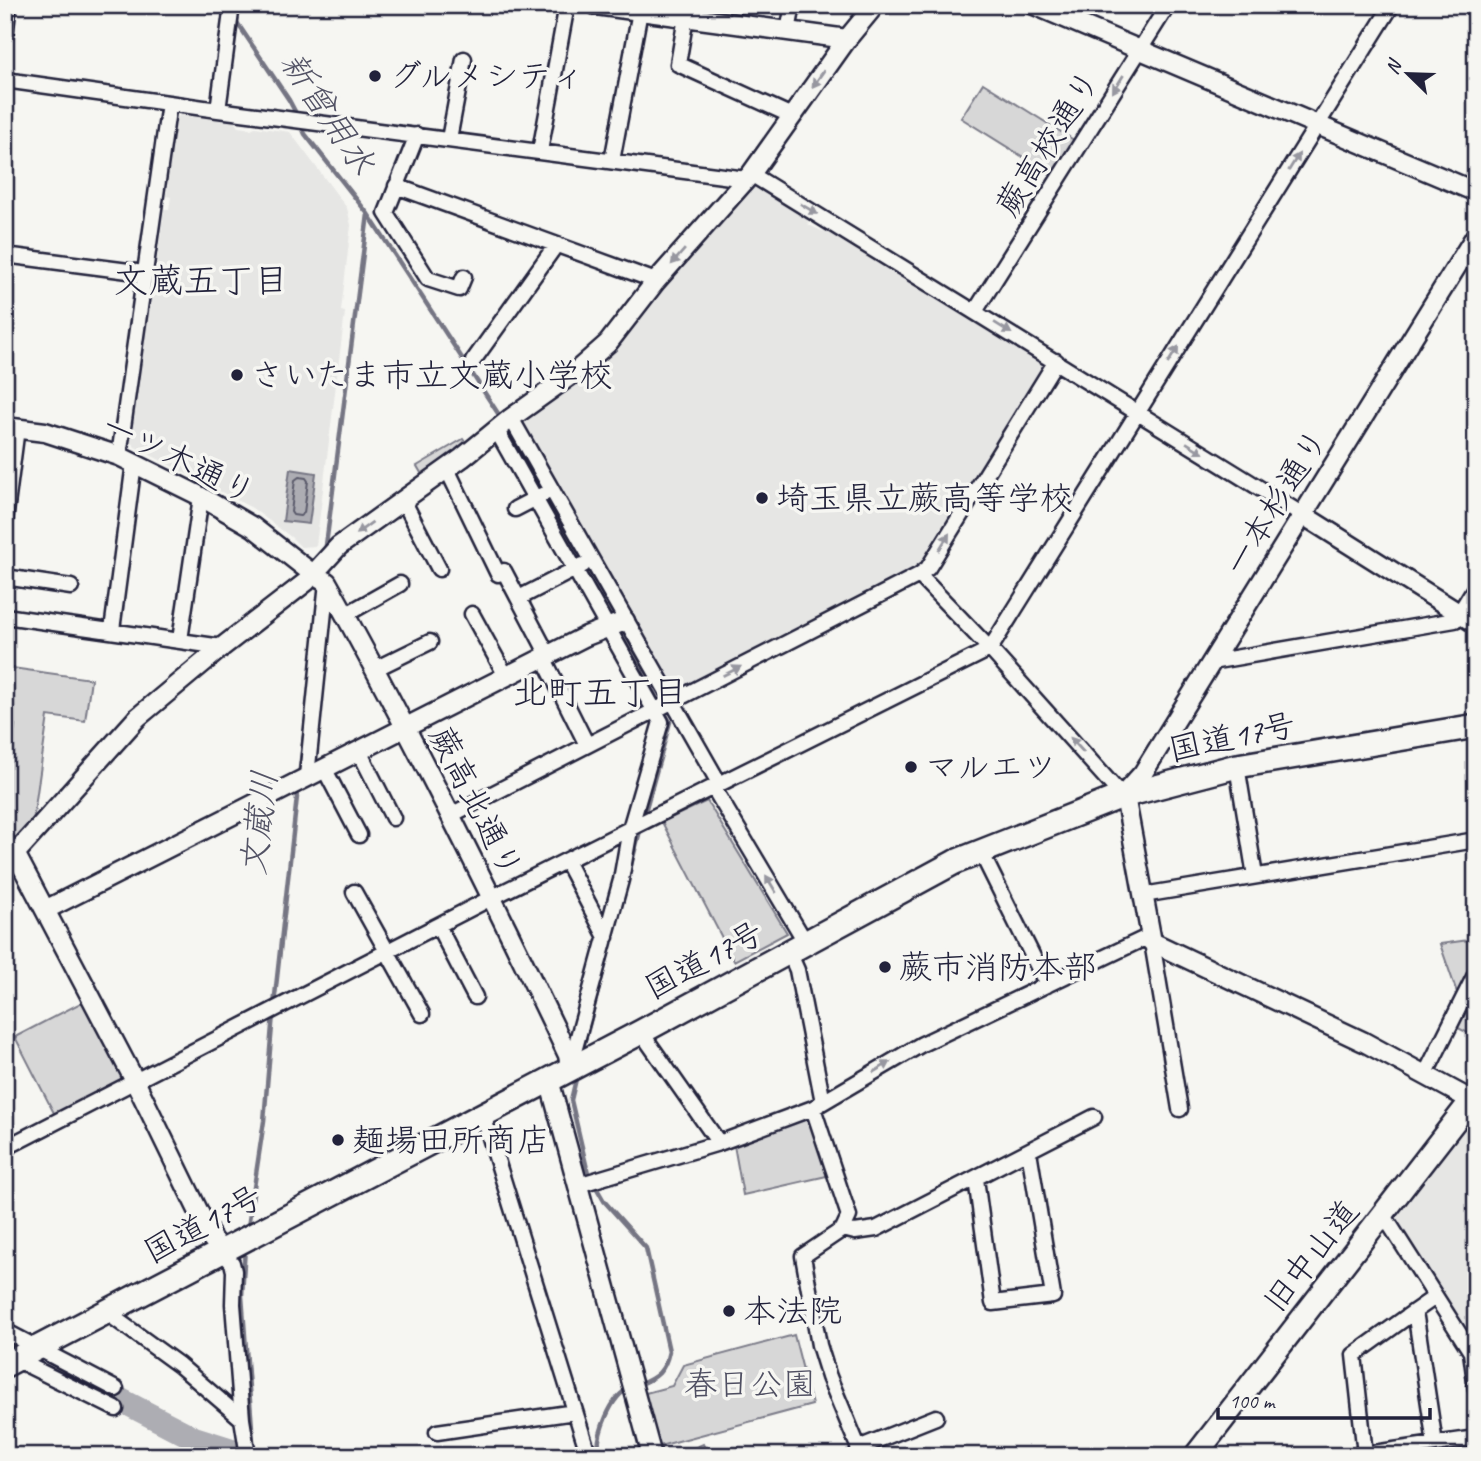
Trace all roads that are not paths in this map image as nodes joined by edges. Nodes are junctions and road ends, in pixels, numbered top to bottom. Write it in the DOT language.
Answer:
graph roads {
  1 [pos="9,5"];
  2 [pos="232,5"];
  3 [pos="567,5"];
  4 [pos="597,5"];
  5 [pos="793,5"];
  6 [pos="875,5"];
  7 [pos="1034,5"];
  8 [pos="1168,5"];
  9 [pos="1392,5"];
  10 [pos="640,11"];
  11 [pos="687,17"];
  12 [pos="788,31"];
  13 [pos="5,36"];
  14 [pos="847,39"];
  15 [pos="1140,50"];
  16 [pos="464,59"];
  17 [pos="5,80"];
  18 [pos="169,103"];
  19 [pos="218,110"];
  20 [pos="792,116"];
  21 [pos="1317,126"];
  22 [pos="417,135"];
  23 [pos="449,139"];
  24 [pos="540,151"];
  25 [pos="612,161"];
  26 [pos="748,176"];
  27 [pos="396,187"];
  28 [pos="1476,191"];
  29 [pos="1476,235"];
  30 [pos="556,245"];
  31 [pos="5,255"];
  32 [pos="144,273"];
  33 [pos="464,277"];
  34 [pos="656,281"];
  35 [pos="976,310"];
  36 [pos="473,361"];
  37 [pos="1056,361"];
  38 [pos="1137,413"];
  39 [pos="504,424"];
  40 [pos="11,427"];
  41 [pos="126,459"];
  42 [pos="447,469"];
  43 [pos="543,494"];
  44 [pos="201,497"];
  45 [pos="403,500"];
  46 [pos="515,509"];
  47 [pos="1303,514"];
  48 [pos="5,521"];
  49 [pos="583,565"];
  50 [pos="439,569"];
  51 [pos="919,575"];
  52 [pos="320,576"];
  53 [pos="5,577"];
  54 [pos="400,584"];
  55 [pos="1476,586"];
  56 [pos="71,587"];
  57 [pos="519,598"];
  58 [pos="1459,613"];
  59 [pos="472,614"];
  60 [pos="345,615"];
  61 [pos="5,616"];
  62 [pos="617,624"];
  63 [pos="1476,624"];
  64 [pos="112,630"];
  65 [pos="180,640"];
  66 [pos="430,642"];
  67 [pos="222,647"];
  68 [pos="989,649"];
  69 [pos="546,656"];
  70 [pos="1211,662"];
  71 [pos="375,669"];
  72 [pos="506,677"];
  73 [pos="663,706"];
  74 [pos="1476,726"];
  75 [pos="406,728"];
  76 [pos="587,745"];
  77 [pos="359,751"];
  78 [pos="1237,766"];
  79 [pos="324,768"];
  80 [pos="301,779"];
  81 [pos="716,785"];
  82 [pos="1122,796"];
  83 [pos="449,816"];
  84 [pos="393,818"];
  85 [pos="632,828"];
  86 [pos="359,835"];
  87 [pos="1476,840"];
  88 [pos="981,852"];
  89 [pos="9,853"];
  90 [pos="566,861"];
  91 [pos="1255,876"];
  92 [pos="354,892"];
  93 [pos="1143,895"];
  94 [pos="491,898"];
  95 [pos="47,909"];
  96 [pos="438,926"];
  97 [pos="606,937"];
  98 [pos="1148,940"];
  99 [pos="797,948"];
  100 [pos="387,952"];
  101 [pos="1476,973"];
  102 [pos="1047,985"];
  103 [pos="475,996"];
  104 [pos="422,1014"];
  105 [pos="641,1032"];
  106 [pos="576,1064"];
  107 [pos="1425,1075"];
  108 [pos="549,1080"];
  109 [pos="135,1081"];
  110 [pos="1473,1097"];
  111 [pos="818,1105"];
  112 [pos="1180,1109"];
  113 [pos="483,1115"];
  114 [pos="1094,1117"];
  115 [pos="719,1143"];
  116 [pos="5,1148"];
  117 [pos="1028,1151"];
  118 [pos="976,1179"];
  119 [pos="588,1182"];
  120 [pos="1382,1214"];
  121 [pos="843,1229"];
  122 [pos="238,1242"];
  123 [pos="1435,1297"];
  124 [pos="1415,1311"];
  125 [pos="106,1312"];
  126 [pos="5,1331"];
  127 [pos="16,1357"];
  128 [pos="116,1389"];
  129 [pos="1476,1389"];
  130 [pos="116,1409"];
  131 [pos="575,1412"];
  132 [pos="936,1417"];
  133 [pos="242,1419"];
  134 [pos="437,1432"];
  135 [pos="1476,1438"];
  136 [pos="1436,1444"];
  137 [pos="860,1452"];
  138 [pos="1359,1455"];
  139 [pos="248,1456"];
  140 [pos="589,1456"];
  141 [pos="652,1456"];
  142 [pos="1195,1456"];
  1 -- 13 [label="street"];
  2 -- 19 [label="street"];
  3 -- 24 [label="street"];
  4 -- 10 [label="street"];
  5 -- 12 [label="street"];
  6 -- 14 [label="street"];
  7 -- 15 [label="street"];
  8 -- 15 [label="street, 蕨高校通り"];
  9 -- 21 [label="street"];
  10 -- 11 [label="street"];
  10 -- 25 [label="street"];
  11 -- 12 [label="street"];
  11 -- 20 [label="street"];
  12 -- 14 [label="street"];
  14 -- 20 [label="street, one-way"];
  15 -- 21 [label="street"];
  15 -- 35 [label="street, 蕨高校通り, one-way"];
  16 -- 23 [label="street"];
  17 -- 18 [label="street"];
  18 -- 19 [label="street"];
  18 -- 32 [label="street"];
  19 -- 22 [label="street"];
  20 -- 26 [label="street"];
  21 -- 28 [label="street"];
  38 -- 21 [label="street, one-way"];
  22 -- 23 [label="street"];
  22 -- 27 [label="street"];
  23 -- 24 [label="street"];
  24 -- 25 [label="street"];
  25 -- 26 [label="street"];
  26 -- 34 [label="street, one-way"];
  26 -- 35 [label="street, one-way"];
  27 -- 30 [label="street"];
  27 -- 33 [label="street"];
  29 -- 47 [label="street, 一本杉通り"];
  30 -- 34 [label="street"];
  30 -- 36 [label="street"];
  31 -- 32 [label="street"];
  32 -- 41 [label="street"];
  34 -- 39 [label="street"];
  35 -- 37 [label="street, one-way"];
  37 -- 38 [label="street"];
  51 -- 37 [label="street, one-way"];
  38 -- 47 [label="street, one-way"];
  38 -- 68 [label="street"];
  39 -- 42 [label="street"];
  39 -- 43 [label="street"];
  40 -- 41 [label="street, 一ツ木通り"];
  40 -- 48 [label="street"];
  41 -- 44 [label="street, 一ツ木通り"];
  41 -- 64 [label="street"];
  42 -- 45 [label="street"];
  42 -- 57 [label="street"];
  43 -- 46 [label="street"];
  43 -- 49 [label="street"];
  44 -- 52 [label="street, 一ツ木通り"];
  44 -- 65 [label="street"];
  45 -- 50 [label="street"];
  45 -- 52 [label="street, one-way"];
  47 -- 58 [label="street"];
  47 -- 70 [label="street, 一本杉通り"];
  49 -- 57 [label="street"];
  49 -- 62 [label="street"];
  51 -- 68 [label="street"];
  73 -- 51 [label="street, one-way"];
  52 -- 60 [label="street, 蕨高北通り"];
  52 -- 67 [label="street"];
  52 -- 80 [label="street"];
  53 -- 56 [label="street"];
  54 -- 60 [label="street"];
  55 -- 58 [label="street"];
  57 -- 69 [label="street"];
  58 -- 63 [label="street"];
  58 -- 70 [label="street"];
  59 -- 72 [label="street"];
  60 -- 71 [label="street, 蕨高北通り"];
  61 -- 64 [label="street"];
  62 -- 69 [label="street"];
  62 -- 73 [label="street"];
  64 -- 65 [label="street"];
  65 -- 67 [label="street"];
  66 -- 71 [label="street"];
  67 -- 89 [label="street"];
  68 -- 81 [label="street"];
  82 -- 68 [label="street, one-way"];
  69 -- 72 [label="street"];
  69 -- 76 [label="street"];
  70 -- 82 [label="street, 一本杉通り"];
  71 -- 75 [label="street, 蕨高北通り"];
  72 -- 75 [label="street"];
  73 -- 76 [label="street"];
  73 -- 81 [label="street"];
  73 -- 85 [label="street"];
  74 -- 78 [label="highway, 国道17号"];
  75 -- 77 [label="street"];
  75 -- 83 [label="street, 蕨高北通り"];
  76 -- 83 [label="street"];
  77 -- 79 [label="street"];
  77 -- 84 [label="street"];
  78 -- 82 [label="highway, 国道17号"];
  78 -- 91 [label="street"];
  79 -- 80 [label="street"];
  79 -- 86 [label="street"];
  80 -- 95 [label="street"];
  81 -- 85 [label="street"];
  99 -- 81 [label="street, one-way"];
  82 -- 88 [label="highway, 国道17号"];
  82 -- 93 [label="street"];
  83 -- 94 [label="street, 蕨高北通り"];
  85 -- 90 [label="street"];
  85 -- 97 [label="street"];
  87 -- 91 [label="street"];
  88 -- 99 [label="highway, 国道17号"];
  88 -- 102 [label="street"];
  89 -- 95 [label="street"];
  90 -- 94 [label="street"];
  90 -- 97 [label="street"];
  91 -- 93 [label="street"];
  92 -- 100 [label="street"];
  93 -- 98 [label="street"];
  94 -- 96 [label="street"];
  94 -- 106 [label="street, 蕨高北通り"];
  95 -- 109 [label="street"];
  96 -- 100 [label="street"];
  96 -- 103 [label="street"];
  97 -- 106 [label="street"];
  98 -- 102 [label="street"];
  98 -- 107 [label="street"];
  98 -- 112 [label="street"];
  99 -- 105 [label="highway, 国道17号"];
  99 -- 111 [label="street"];
  100 -- 104 [label="street"];
  100 -- 109 [label="street"];
  101 -- 107 [label="street"];
  111 -- 102 [label="street, one-way"];
  105 -- 106 [label="highway, 国道17号"];
  105 -- 115 [label="street"];
  106 -- 108 [label="highway, 国道17号"];
  107 -- 110 [label="street"];
  108 -- 113 [label="highway, 国道17号"];
  108 -- 119 [label="street"];
  109 -- 116 [label="street"];
  109 -- 122 [label="street"];
  110 -- 120 [label="main road, 旧中山道"];
  111 -- 115 [label="street"];
  111 -- 121 [label="street"];
  113 -- 122 [label="highway, 国道17号"];
  113 -- 131 [label="street"];
  114 -- 117 [label="street"];
  115 -- 119 [label="street"];
  117 -- 118 [label="street"];
  117 -- 118 [label="street"];
  118 -- 121 [label="street"];
  119 -- 141 [label="street"];
  120 -- 123 [label="street"];
  120 -- 142 [label="main road, 旧中山道"];
  121 -- 137 [label="street"];
  122 -- 125 [label="highway, 国道17号"];
  122 -- 133 [label="street"];
  123 -- 124 [label="street"];
  123 -- 129 [label="street"];
  124 -- 136 [label="street"];
  124 -- 138 [label="street"];
  125 -- 127 [label="highway, 国道17号"];
  125 -- 133 [label="street"];
  126 -- 127 [label="street"];
  127 -- 128 [label="street"];
  127 -- 130 [label="street"];
  131 -- 134 [label="street"];
  131 -- 140 [label="street"];
  132 -- 137 [label="street"];
  133 -- 139 [label="street"];
  135 -- 136 [label="street"];
  136 -- 138 [label="street"];
}
